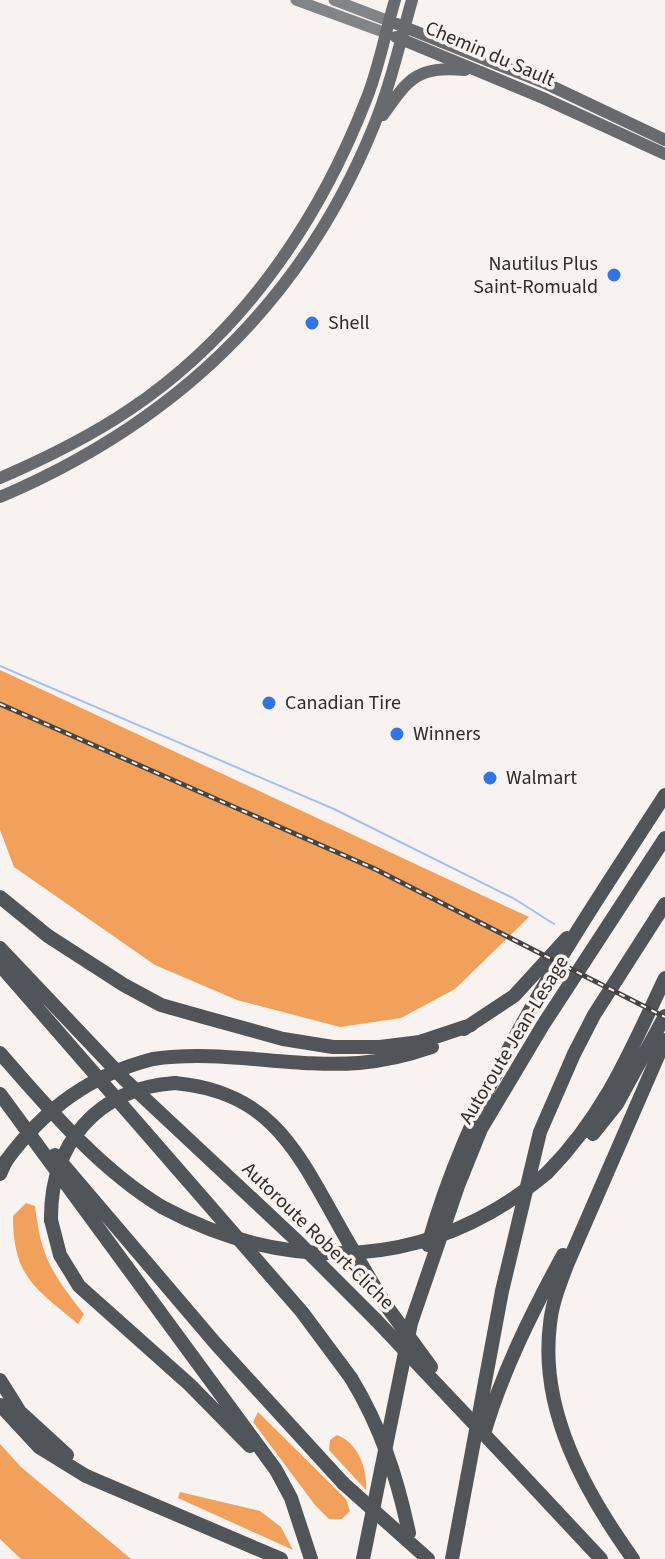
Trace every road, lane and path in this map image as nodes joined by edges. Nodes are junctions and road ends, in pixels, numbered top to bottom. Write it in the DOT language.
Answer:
graph roads {
  1 [pos="296,0"];
  2 [pos="334,0"];
  3 [pos="395,0"];
  4 [pos="412,0"];
  5 [pos="388,27"];
  6 [pos="402,32"];
  7 [pos="475,71"];
  8 [pos="374,127"];
  9 [pos="665,140"];
  10 [pos="665,154"];
  11 [pos="0,478"];
  12 [pos="0,497"];
  13 [pos="665,795"];
  14 [pos="665,838"];
  15 [pos="0,897"];
  16 [pos="665,904"];
  17 [pos="584,920"];
  18 [pos="0,948"];
  19 [pos="0,965"];
  20 [pos="665,978"];
  21 [pos="665,1016"];
  22 [pos="471,1025"];
  23 [pos="665,1040"];
  24 [pos="0,1053"];
  25 [pos="0,1092"];
  26 [pos="609,1166"];
  27 [pos="3,1167"];
  28 [pos="547,1173"];
  29 [pos="411,1323"];
  30 [pos="0,1380"];
  31 [pos="0,1405"];
  32 [pos="470,1418"];
  33 [pos="467,1484"];
  34 [pos="302,1529"];
  35 [pos="243,1542"];
  36 [pos="276,1557"];
  37 [pos="311,1559"];
  38 [pos="363,1559"];
  39 [pos="411,1559"];
  40 [pos="428,1559"];
  41 [pos="452,1559"];
  42 [pos="601,1559"];
  43 [pos="633,1559"];
  1 -- 5 [label="street, Chemin du Sault"];
  2 -- 5 [label="street, Chemin du Sault"];
  3 -- 5 [label="main road"];
  4 -- 6 [label="main road"];
  5 -- 6 [label="main road, Chemin du Sault"];
  5 -- 11 [label="main road"];
  6 -- 7 [label="main road, Chemin du Sault"];
  6 -- 8 [label="main road"];
  6 -- 9 [label="main road, Chemin du Sault"];
  7 -- 8 [label="main road"];
  7 -- 10 [label="main road, Chemin du Sault"];
  8 -- 12 [label="main road"];
  13 -- 17 [label="highway"];
  14 -- 29 [label="highway, Autoroute Jean-Lesage"];
  15 -- 22 [label="highway"];
  16 -- 33 [label="highway"];
  17 -- 22 [label="highway"];
  17 -- 29 [label="highway"];
  18 -- 32 [label="highway, Autoroute Robert-Cliche, bridge"];
  19 -- 39 [label="highway, bridge"];
  20 -- 28 [label="highway"];
  21 -- 28 [label="highway"];
  22 -- 27 [label="highway, bridge"];
  23 -- 26 [label="highway"];
  24 -- 28 [label="highway, bridge"];
  25 -- 34 [label="highway"];
  25 -- 40 [label="highway, bridge"];
  26 -- 33 [label="highway"];
  26 -- 43 [label="highway"];
  29 -- 38 [label="highway, Autoroute Jean-Lesage"];
  30 -- 35 [label="highway"];
  31 -- 35 [label="highway"];
  32 -- 34 [label="highway, bridge"];
  32 -- 42 [label="highway, Autoroute Robert-Cliche, bridge"];
  33 -- 41 [label="highway"];
  34 -- 37 [label="highway"];
  35 -- 36 [label="highway"];
}
